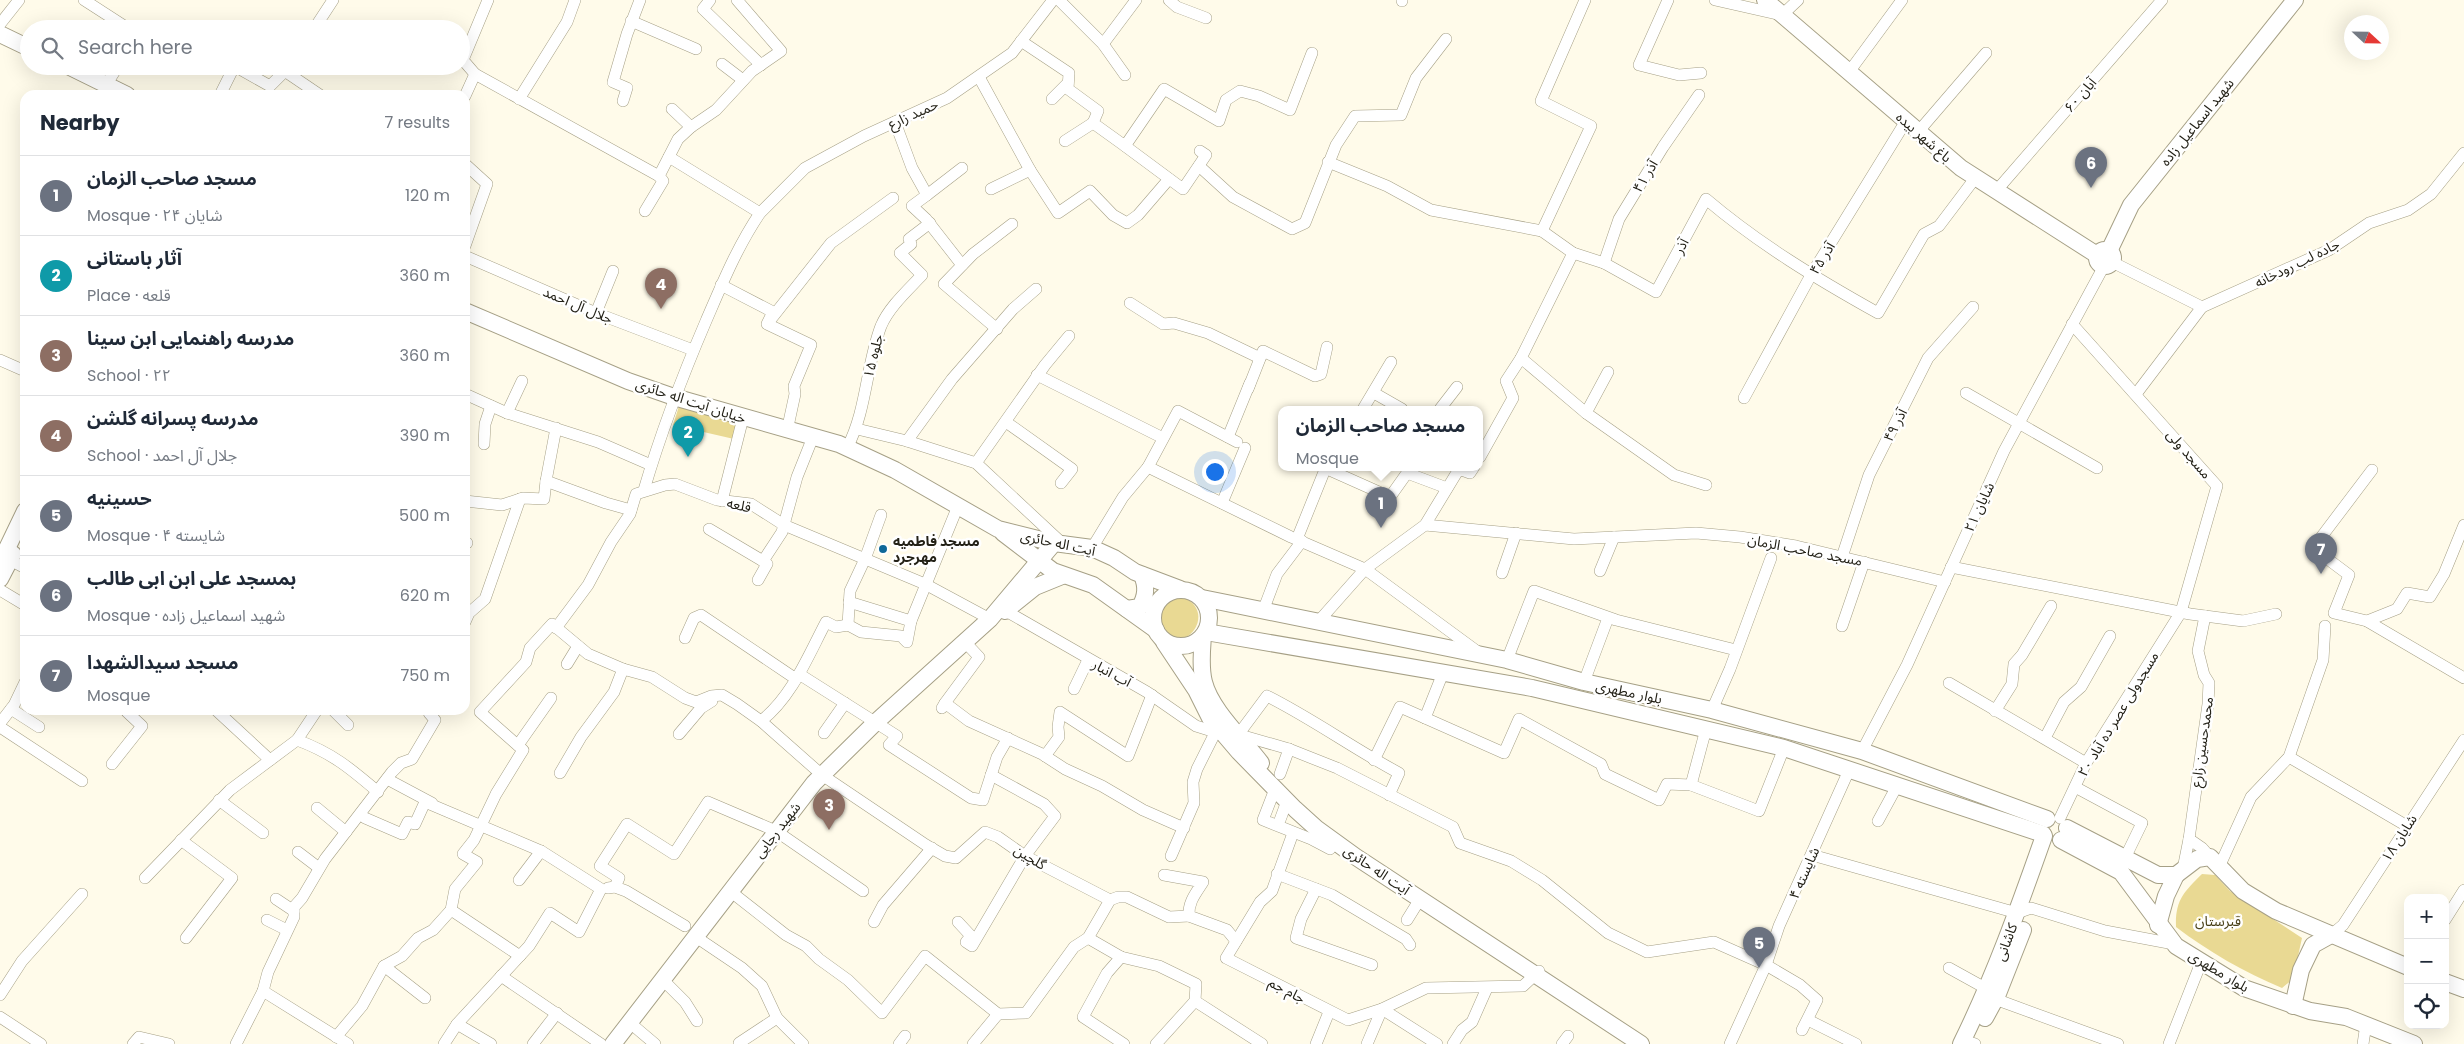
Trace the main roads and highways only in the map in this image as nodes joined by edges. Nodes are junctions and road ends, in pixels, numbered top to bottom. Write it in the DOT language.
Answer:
graph roads {
  1 [pos="1765,0"];
  2 [pos="2295,0"];
  3 [pos="0,34"];
  4 [pos="20,44"];
  5 [pos="86,75"];
  6 [pos="116,90"];
  7 [pos="2105,259"];
  8 [pos="470,313"];
  9 [pos="20,524"];
  10 [pos="998,529"];
  11 [pos="20,536"];
  12 [pos="1059,544"];
  13 [pos="1038,560"];
  14 [pos="5,562"];
  15 [pos="1142,575"];
  16 [pos="1062,576"];
  17 [pos="0,579"];
  18 [pos="1180,590"];
  19 [pos="1202,598"];
  20 [pos="1127,609"];
  21 [pos="990,619"];
  22 [pos="1204,634"];
  23 [pos="1160,636"];
  24 [pos="1399,638"];
  25 [pos="1395,664"];
  26 [pos="1635,694"];
  27 [pos="1631,712"];
  28 [pos="1222,724"];
  29 [pos="1235,739"];
  30 [pos="2054,831"];
  31 [pos="2180,872"];
  32 [pos="2158,925"];
  33 [pos="2332,935"];
  34 [pos="2404,965"];
  35 [pos="1538,973"];
  36 [pos="2449,983"];
  37 [pos="2464,989"];
  38 [pos="2293,1006"];
  39 [pos="613,1044"];
  40 [pos="1641,1044"];
  41 [pos="1652,1044"];
  42 [pos="1970,1044"];
  43 [pos="2414,1044"];
  1 -- 7 [label="main road, باغ شهر بیده"];
  2 -- 7 [label="main road, شهید اسماعیل زاده"];
  3 -- 4 [label="main road"];
  5 -- 6 [label="main road"];
  8 -- 10 [label="main road, خیابان آیت اله حائری"];
  9 -- 14 [label="main road"];
  10 -- 12 [label="main road, آیت اله حائری"];
  10 -- 13 [label="main road, آیت اله حائری"];
  11 -- 14 [label="main road"];
  12 -- 13 [label="main road"];
  12 -- 15 [label="main road, آیت اله حائری"];
  13 -- 16 [label="main road, آیت اله حائری"];
  13 -- 21 [label="main road"];
  14 -- 17 [label="main road"];
  15 -- 18 [label="main road, آیت اله حائری"];
  15 -- 20 [label="main road"];
  16 -- 20 [label="main road, آیت اله حائری"];
  16 -- 21 [label="main road"];
  18 -- 19 [label="main road"];
  18 -- 23 [label="main road"];
  19 -- 22 [label="main road"];
  19 -- 24 [label="main road, بلوار مطهری"];
  20 -- 23 [label="main road, آیت اله حائری"];
  21 -- 39 [label="main road, شهید رجایی"];
  22 -- 23 [label="main road"];
  22 -- 25 [label="main road, بلوار مطهری"];
  22 -- 28 [label="main road, آیت اله حائری"];
  23 -- 28 [label="main road, آیت اله حائری"];
  24 -- 25 [label="main road"];
  24 -- 26 [label="main road, بلوار مطهری"];
  25 -- 27 [label="main road, بلوار مطهری"];
  26 -- 27 [label="main road"];
  26 -- 30 [label="main road, بلوار مطهری"];
  27 -- 30 [label="main road, بلوار مطهری"];
  28 -- 29 [label="main road, آیت اله حائری"];
  29 -- 35 [label="main road, آیت اله حائری"];
  29 -- 35 [label="main road, آیت اله حائری"];
  30 -- 31 [label="main road, بلوار مطهری"];
  30 -- 32 [label="main road, بلوار مطهری"];
  30 -- 42 [label="main road, کاشانی"];
  31 -- 32 [label="main road"];
  31 -- 33 [label="main road"];
  32 -- 38 [label="main road, بلوار مطهری"];
  33 -- 34 [label="main road"];
  33 -- 38 [label="main road"];
  35 -- 40 [label="main road, آیت اله حائری"];
  35 -- 41 [label="main road, آیت اله حائری"];
  36 -- 37 [label="main road"];
  38 -- 43 [label="main road, بلوار مطهری"];
}
